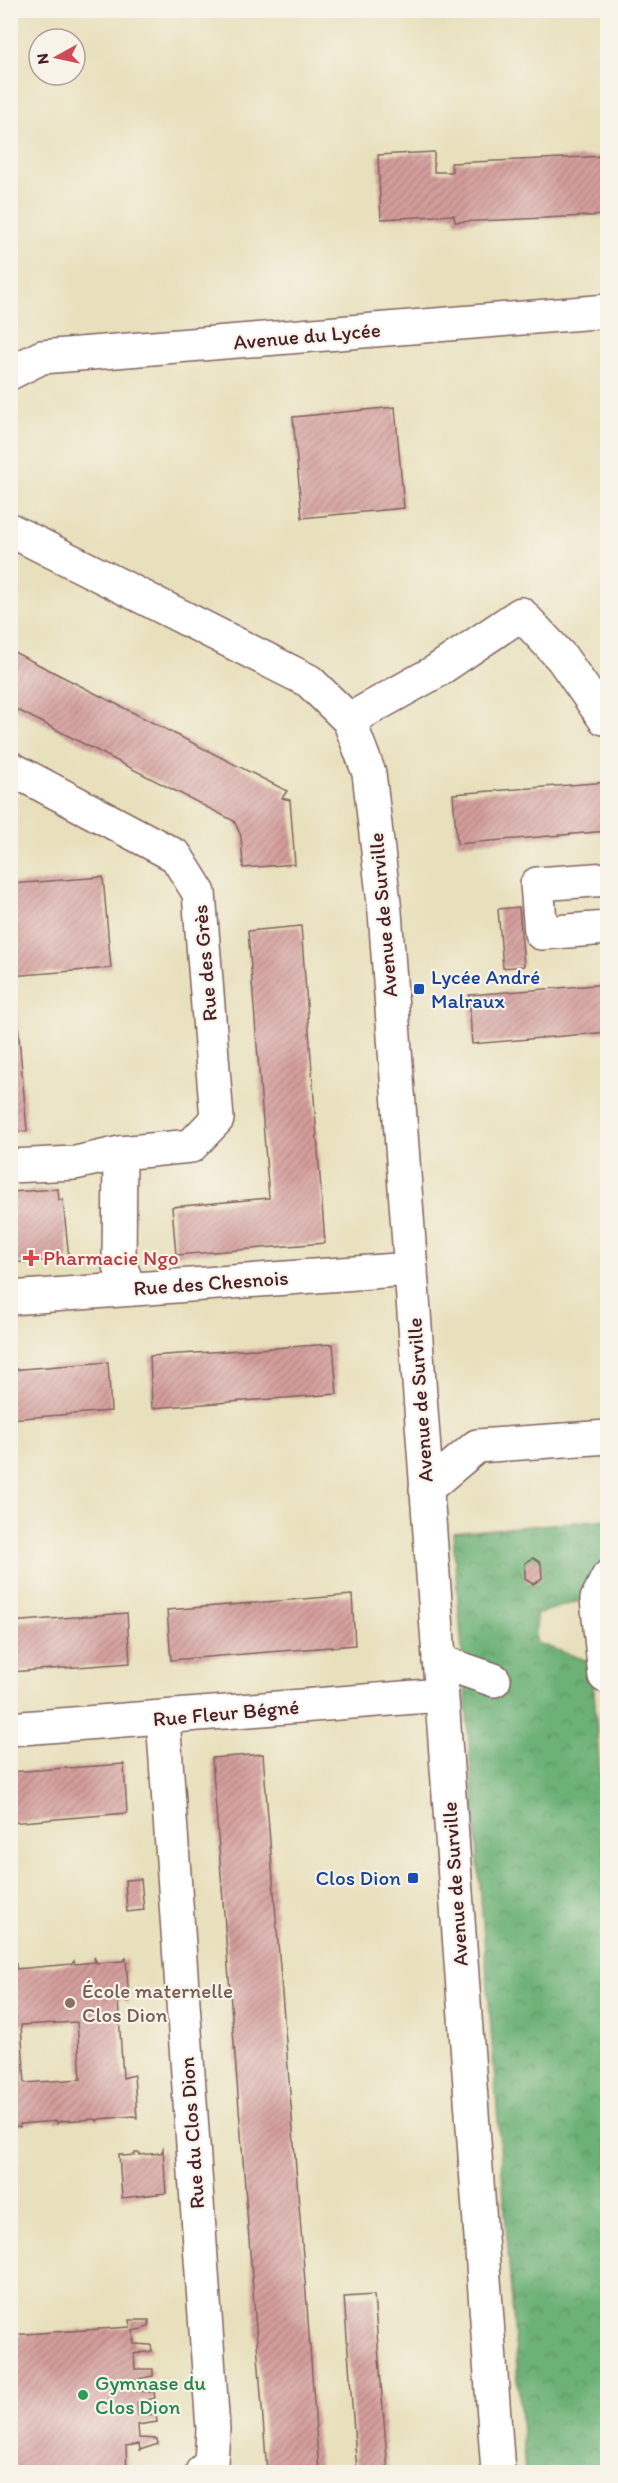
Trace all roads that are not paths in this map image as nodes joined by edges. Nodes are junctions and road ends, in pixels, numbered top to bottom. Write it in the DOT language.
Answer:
graph roads {
  1 [pos="608,311"];
  2 [pos="10,374"];
  3 [pos="10,531"];
  4 [pos="604,718"];
  5 [pos="349,720"];
  6 [pos="10,768"];
  7 [pos="608,879"];
  8 [pos="608,928"];
  9 [pos="120,1153"];
  10 [pos="10,1166"];
  11 [pos="411,1269"];
  12 [pos="130,1289"];
  13 [pos="10,1298"];
  14 [pos="608,1437"];
  15 [pos="426,1489"];
  16 [pos="608,1578"];
  17 [pos="439,1661"];
  18 [pos="604,1676"];
  19 [pos="494,1680"];
  20 [pos="441,1695"];
  21 [pos="163,1718"];
  22 [pos="10,1729"];
  23 [pos="202,2472"];
  24 [pos="498,2472"];
  1 -- 2 [label="street, Avenue du Lycée"];
  3 -- 5 [label="street, Avenue de Surville"];
  4 -- 5 [label="street"];
  5 -- 11 [label="street, Avenue de Surville"];
  6 -- 9 [label="street, Rue des Grès"];
  7 -- 8 [label="street"];
  9 -- 10 [label="street, Rue des Grès"];
  9 -- 12 [label="street"];
  11 -- 12 [label="street, Rue des Chesnois"];
  11 -- 15 [label="street, Avenue de Surville"];
  12 -- 13 [label="street, Rue des Chesnois"];
  14 -- 15 [label="street"];
  15 -- 17 [label="street, Avenue de Surville"];
  16 -- 18 [label="street"];
  17 -- 19 [label="street"];
  17 -- 20 [label="street, Avenue de Surville"];
  20 -- 21 [label="street, Rue Fleur Bégné"];
  20 -- 24 [label="street, Avenue de Surville"];
  21 -- 22 [label="street, Rue Fleur Bégné"];
  21 -- 23 [label="street, Rue du Clos Dion"];
}
